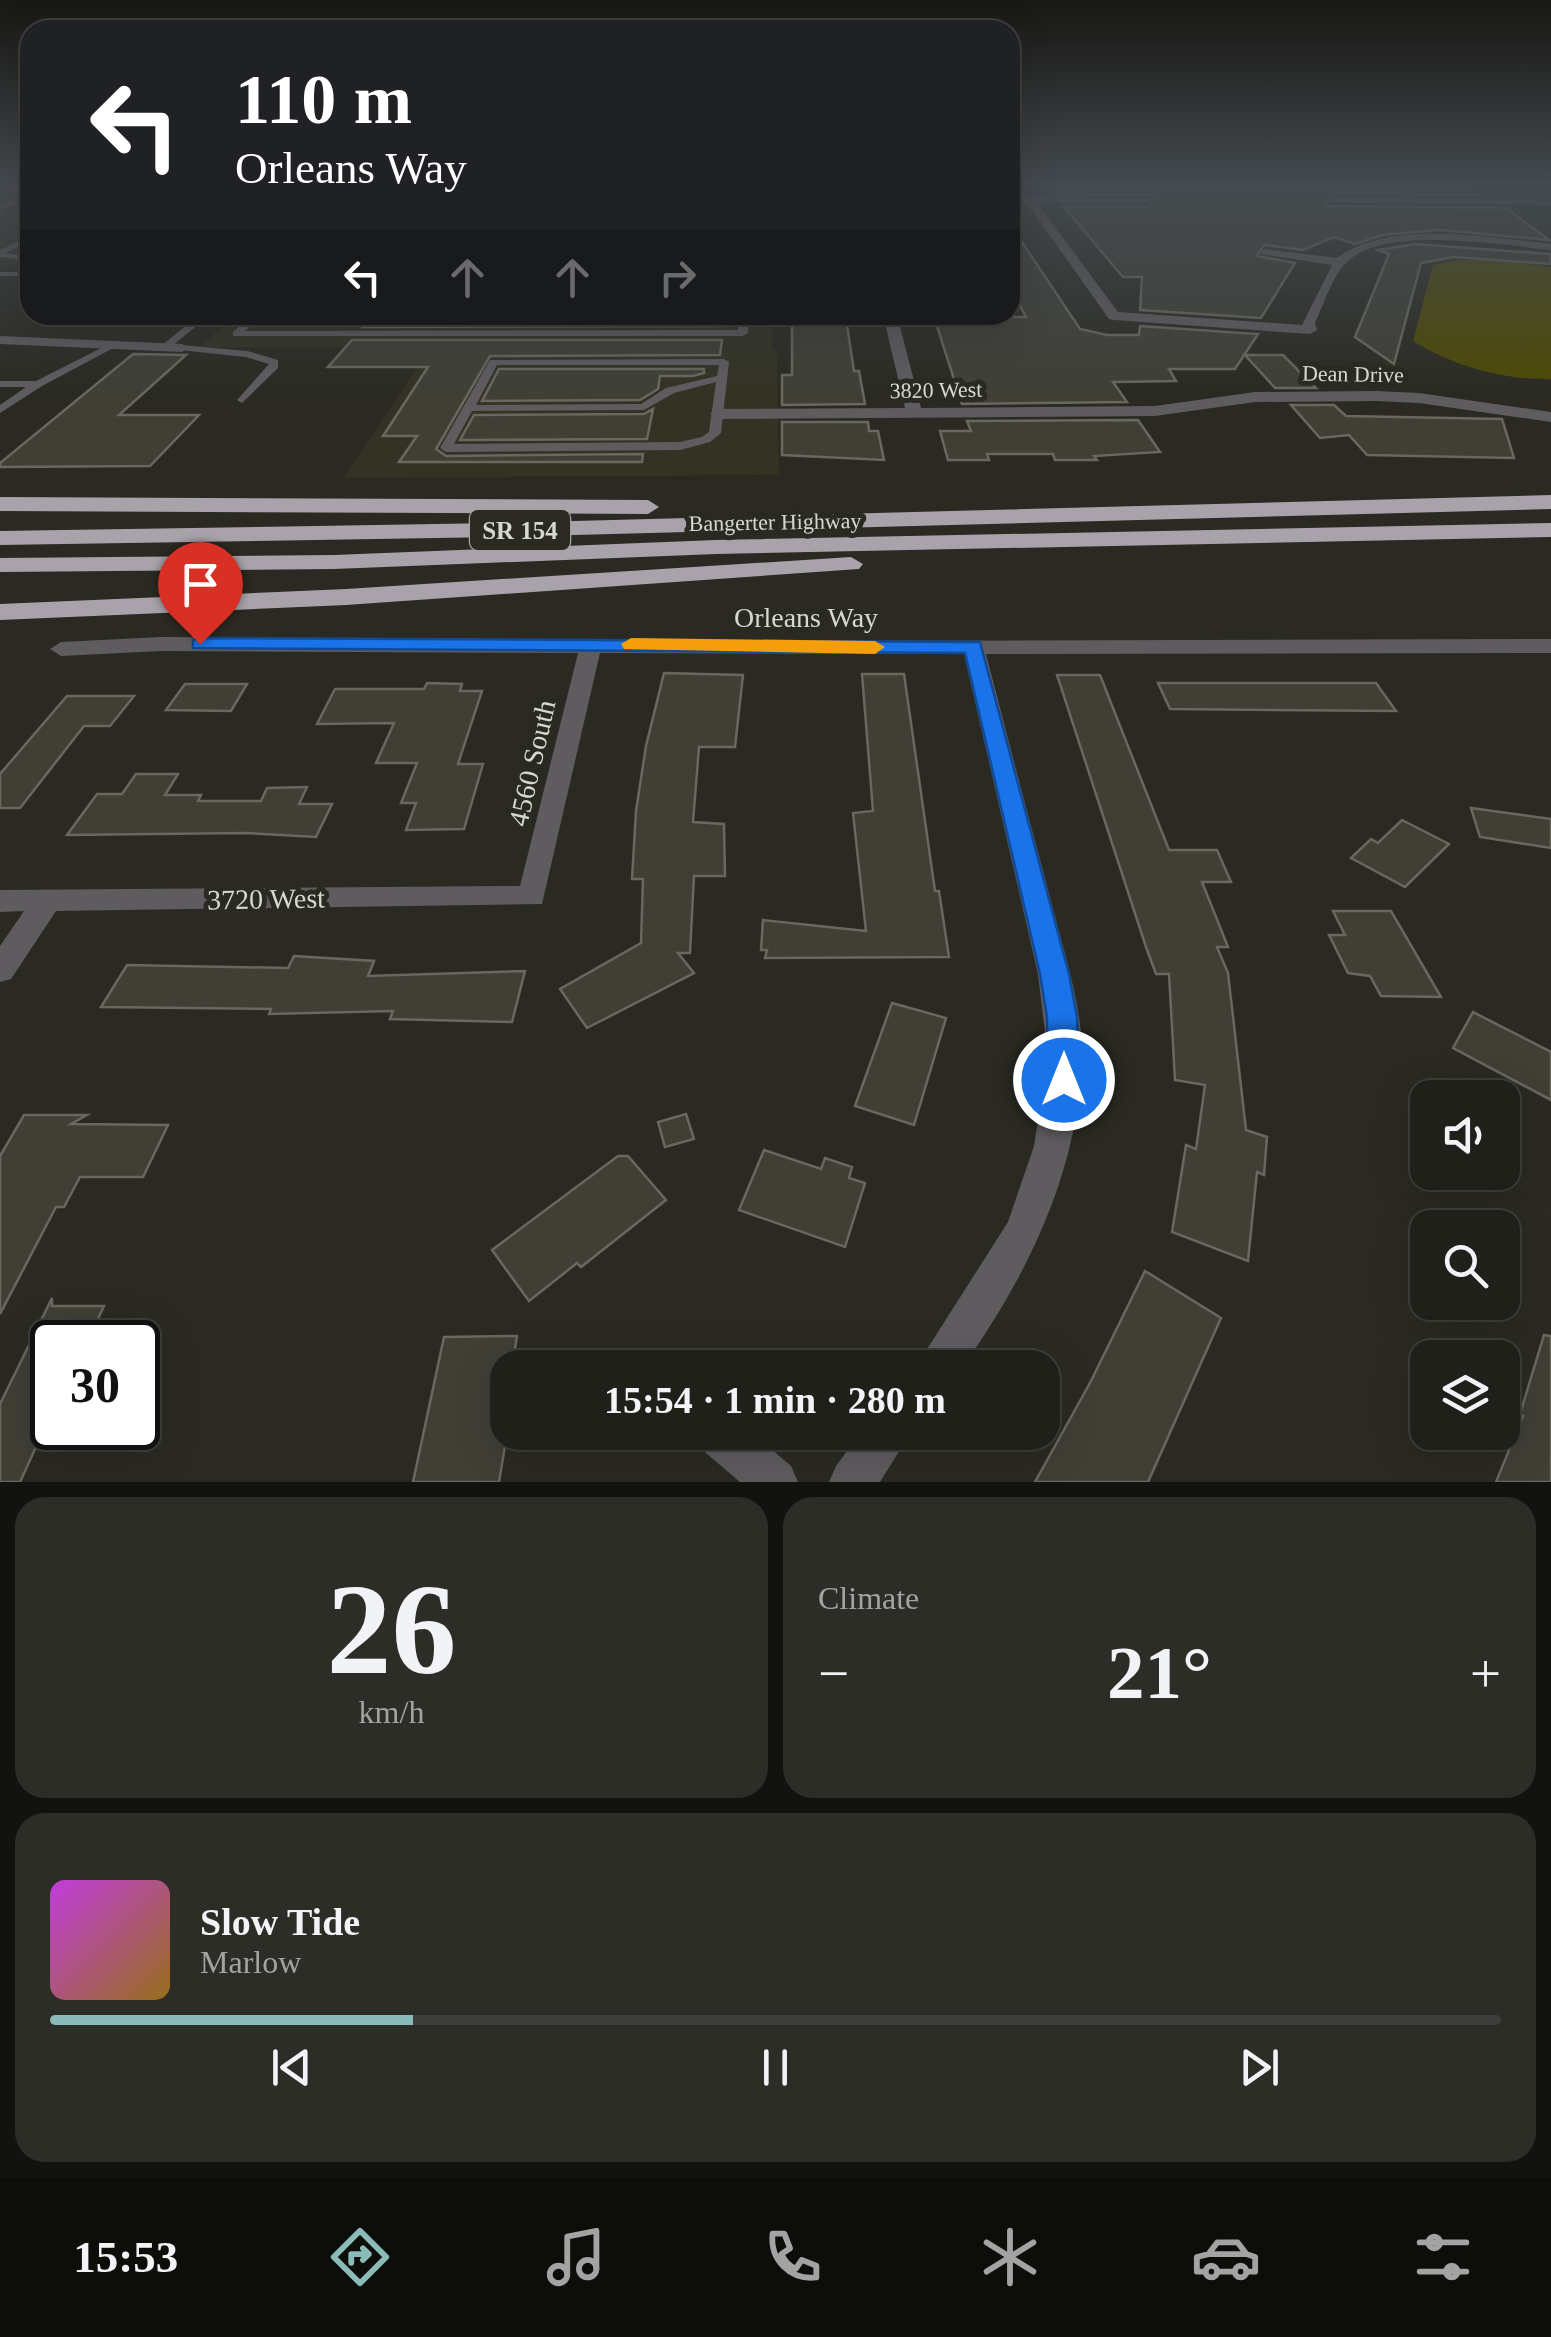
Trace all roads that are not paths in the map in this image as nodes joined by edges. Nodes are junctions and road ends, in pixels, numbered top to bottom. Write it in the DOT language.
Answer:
graph roads {
  1 [pos="1069,254"];
  2 [pos="1280,254"];
  3 [pos="1352,254"];
  4 [pos="1339,262"];
  5 [pos="193,325"];
  6 [pos="246,325"];
  7 [pos="743,325"];
  8 [pos="892,325"];
  9 [pos="0,340"];
  10 [pos="112,346"];
  11 [pos="164,348"];
  12 [pos="182,348"];
  13 [pos="722,378"];
  14 [pos="0,384"];
  15 [pos="38,384"];
  16 [pos="242,400"];
  17 [pos="3,405"];
  18 [pos="468,408"];
  19 [pos="1155,411"];
  20 [pos="914,413"];
  21 [pos="718,414"];
  22 [pos="1551,417"];
  23 [pos="1551,502"];
  24 [pos="0,504"];
  25 [pos="1041,513"];
  26 [pos="1551,530"];
  27 [pos="0,538"];
  28 [pos="1086,540"];
  29 [pos="0,566"];
  30 [pos="0,612"];
  31 [pos="591,644"];
  32 [pos="1551,646"];
  33 [pos="973,647"];
  34 [pos="61,648"];
  35 [pos="532,896"];
  36 [pos="0,901"];
  37 [pos="47,901"];
  38 [pos="0,970"];
  39 [pos="949,1350"];
  40 [pos="737,1450"];
  41 [pos="875,1450"];
  42 [pos="775,1482"];
  43 [pos="852,1482"];
  1 -- 4 [label="street"];
  2 -- 4 [label="street"];
  3 -- 4 [label="street"];
  5 -- 11 [label="lane"];
  6 -- 7 [label="lane"];
  8 -- 20 [label="street"];
  9 -- 10 [label="street"];
  10 -- 11 [label="street"];
  10 -- 15 [label="lane"];
  11 -- 12 [label="street"];
  12 -- 16 [label="lane"];
  13 -- 18 [label="lane"];
  13 -- 18 [label="lane"];
  13 -- 21 [label="lane"];
  14 -- 15 [label="lane"];
  15 -- 17 [label="lane"];
  18 -- 21 [label="lane"];
  19 -- 20 [label="street, 3820 West"];
  19 -- 22 [label="street, Dean Drive"];
  20 -- 21 [label="street, 3820 West"];
  23 -- 25 [label="highway, Bangerter Highway / SR 154"];
  24 -- 25 [label="highway"];
  25 -- 27 [label="highway, Bangerter Highway / SR 154"];
  26 -- 28 [label="highway, Bangerter Highway / SR 154"];
  28 -- 29 [label="highway, Bangerter Highway / SR 154"];
  28 -- 30 [label="highway"];
  31 -- 33 [label="street, Orleans Way"];
  31 -- 34 [label="street, Orleans Way"];
  31 -- 35 [label="street, 4560 South"];
  32 -- 33 [label="street, Orleans Way"];
  33 -- 39 [label="street"];
  35 -- 37 [label="street, 3720 West"];
  36 -- 37 [label="street, 3720 West"];
  37 -- 38 [label="street"];
  40 -- 42 [label="street"];
  41 -- 43 [label="street"];
}
